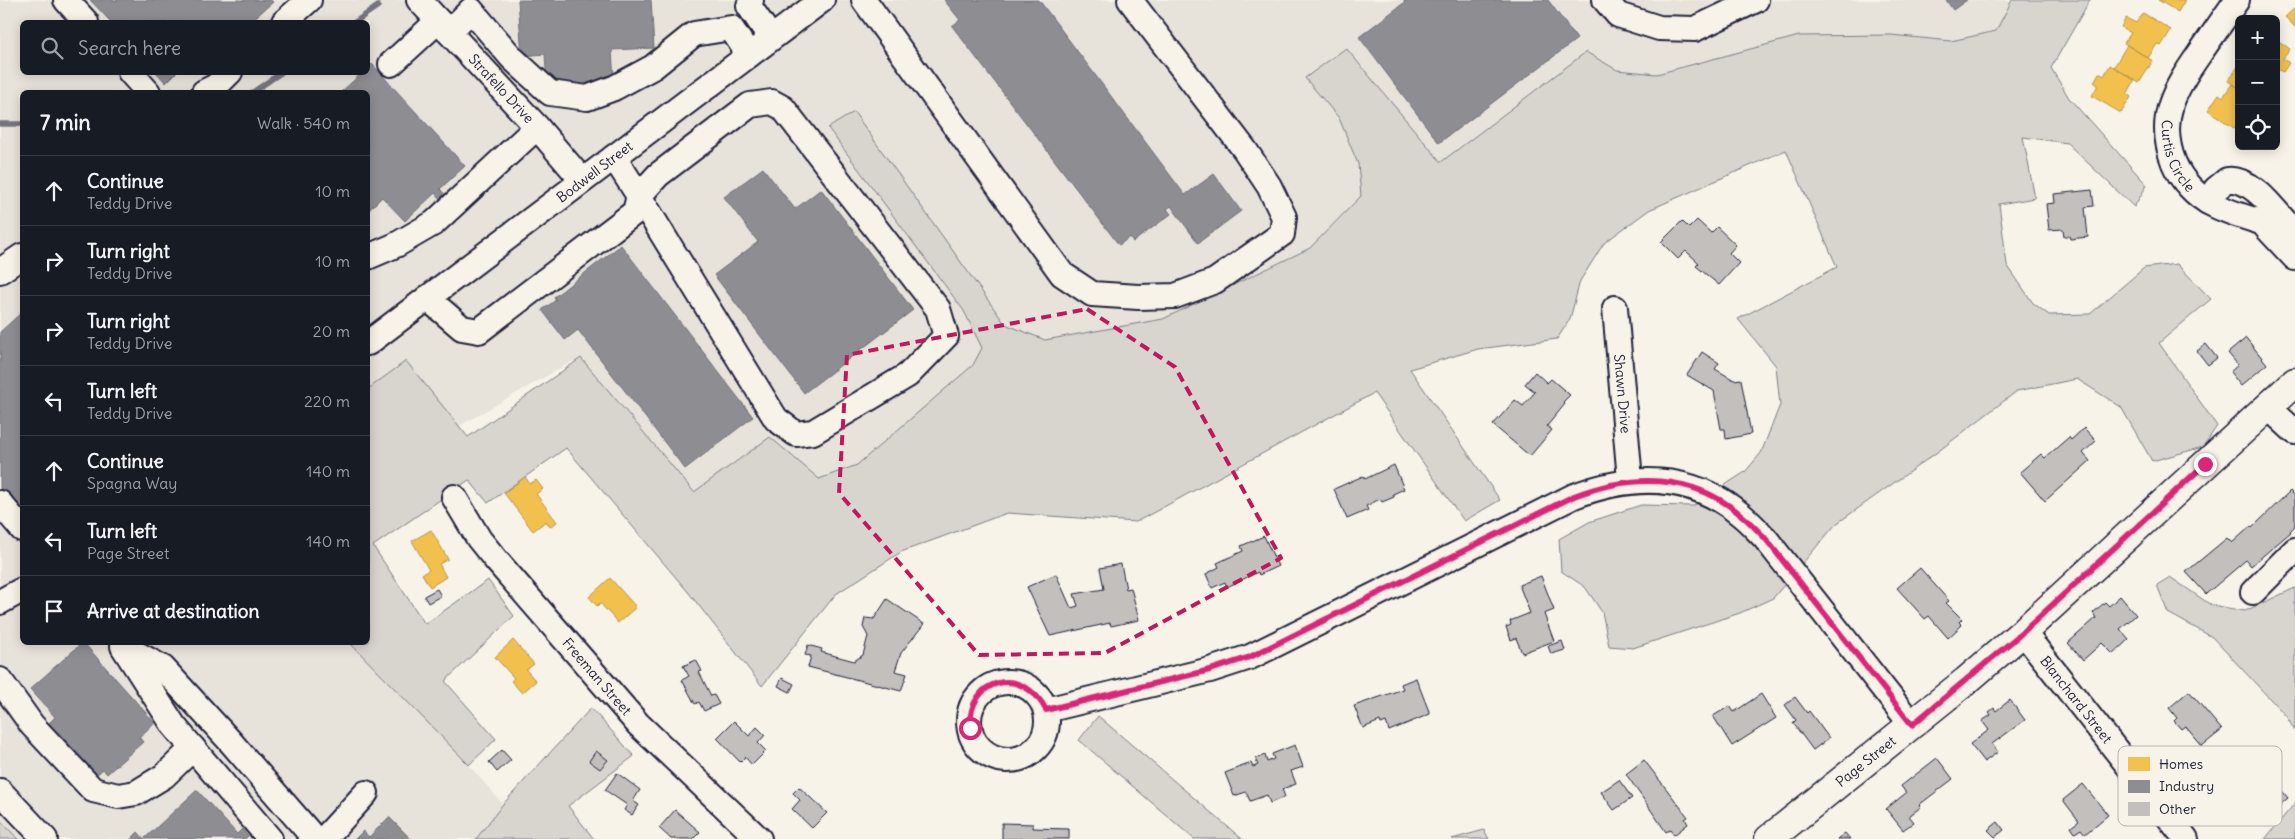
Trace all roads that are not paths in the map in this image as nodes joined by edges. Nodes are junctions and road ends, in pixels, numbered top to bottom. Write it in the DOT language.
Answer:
graph roads {
  1 [pos="66,0"];
  2 [pos="309,0"];
  3 [pos="419,0"];
  4 [pos="751,0"];
  5 [pos="822,0"];
  6 [pos="1130,0"];
  7 [pos="1605,0"];
  8 [pos="1756,0"];
  9 [pos="2237,0"];
  10 [pos="870,2"];
  11 [pos="467,5"];
  12 [pos="84,20"];
  13 [pos="286,20"];
  14 [pos="444,27"];
  15 [pos="771,38"];
  16 [pos="749,55"];
  17 [pos="391,64"];
  18 [pos="133,75"];
  19 [pos="226,75"];
  20 [pos="146,90"];
  21 [pos="207,90"];
  22 [pos="537,127"];
  23 [pos="614,157"];
  24 [pos="582,180"];
  25 [pos="639,196"];
  26 [pos="2208,202"];
  27 [pos="2263,224"];
  28 [pos="2295,234"];
  29 [pos="370,256"];
  30 [pos="20,257"];
  31 [pos="2295,258"];
  32 [pos="0,271"];
  33 [pos="427,298"];
  34 [pos="1615,308"];
  35 [pos="370,335"];
  36 [pos="2295,382"];
  37 [pos="2268,407"];
  38 [pos="2295,432"];
  39 [pos="1630,480"];
  40 [pos="454,497"];
  41 [pos="0,503"];
  42 [pos="20,527"];
  43 [pos="2295,550"];
  44 [pos="20,591"];
  45 [pos="2253,592"];
  46 [pos="0,602"];
  47 [pos="2023,632"];
  48 [pos="122,645"];
  49 [pos="123,645"];
  50 [pos="0,680"];
  51 [pos="1046,710"];
  52 [pos="1912,725"];
  53 [pos="193,748"];
  54 [pos="2118,753"];
  55 [pos="0,791"];
  56 [pos="366,794"];
  57 [pos="2176,826"];
  58 [pos="45,839"];
  59 [pos="270,839"];
  60 [pos="314,839"];
  61 [pos="324,839"];
  62 [pos="759,839"];
  63 [pos="1769,839"];
  64 [pos="2186,839"];
  1 -- 12 [label="street"];
  2 -- 13 [label="street"];
  3 -- 14 [label="street, Strafello Drive"];
  4 -- 15 [label="street"];
  5 -- 15 [label="street, Bodwell Street"];
  6 -- 10 [label="street"];
  7 -- 8 [label="street"];
  9 -- 26 [label="street, Curtis Circle"];
  11 -- 14 [label="street"];
  11 -- 16 [label="street"];
  14 -- 17 [label="street"];
  14 -- 22 [label="street, Strafello Drive"];
  15 -- 16 [label="street, Bodwell Street"];
  16 -- 23 [label="street, Bodwell Street"];
  18 -- 20 [label="street"];
  19 -- 21 [label="street"];
  22 -- 24 [label="street, Strafello Drive"];
  22 -- 29 [label="street"];
  23 -- 24 [label="street, Bodwell Street"];
  23 -- 25 [label="street"];
  24 -- 33 [label="street, Bodwell Street"];
  25 -- 25 [label="street"];
  25 -- 33 [label="street"];
  26 -- 27 [label="street, Curtis Circle"];
  26 -- 28 [label="street"];
  27 -- 28 [label="street, Curtis Circle"];
  27 -- 31 [label="street, Curtis Circle"];
  30 -- 32 [label="street"];
  33 -- 35 [label="street, Bodwell Street"];
  34 -- 39 [label="street, Shawn Drive"];
  36 -- 37 [label="main road, Page Street"];
  37 -- 38 [label="street"];
  37 -- 47 [label="main road, Page Street"];
  39 -- 51 [label="street"];
  39 -- 52 [label="street"];
  40 -- 62 [label="street, Freeman Street"];
  41 -- 42 [label="street"];
  43 -- 45 [label="street"];
  44 -- 46 [label="street"];
  47 -- 52 [label="main road, Page Street"];
  47 -- 54 [label="street, Blanchard Street"];
  48 -- 53 [label="street"];
  49 -- 60 [label="street"];
  50 -- 53 [label="street"];
  52 -- 63 [label="main road, Page Street"];
  53 -- 59 [label="street"];
  55 -- 58 [label="street"];
  56 -- 61 [label="street"];
  57 -- 64 [label="street, Blanchard Street"];
}
